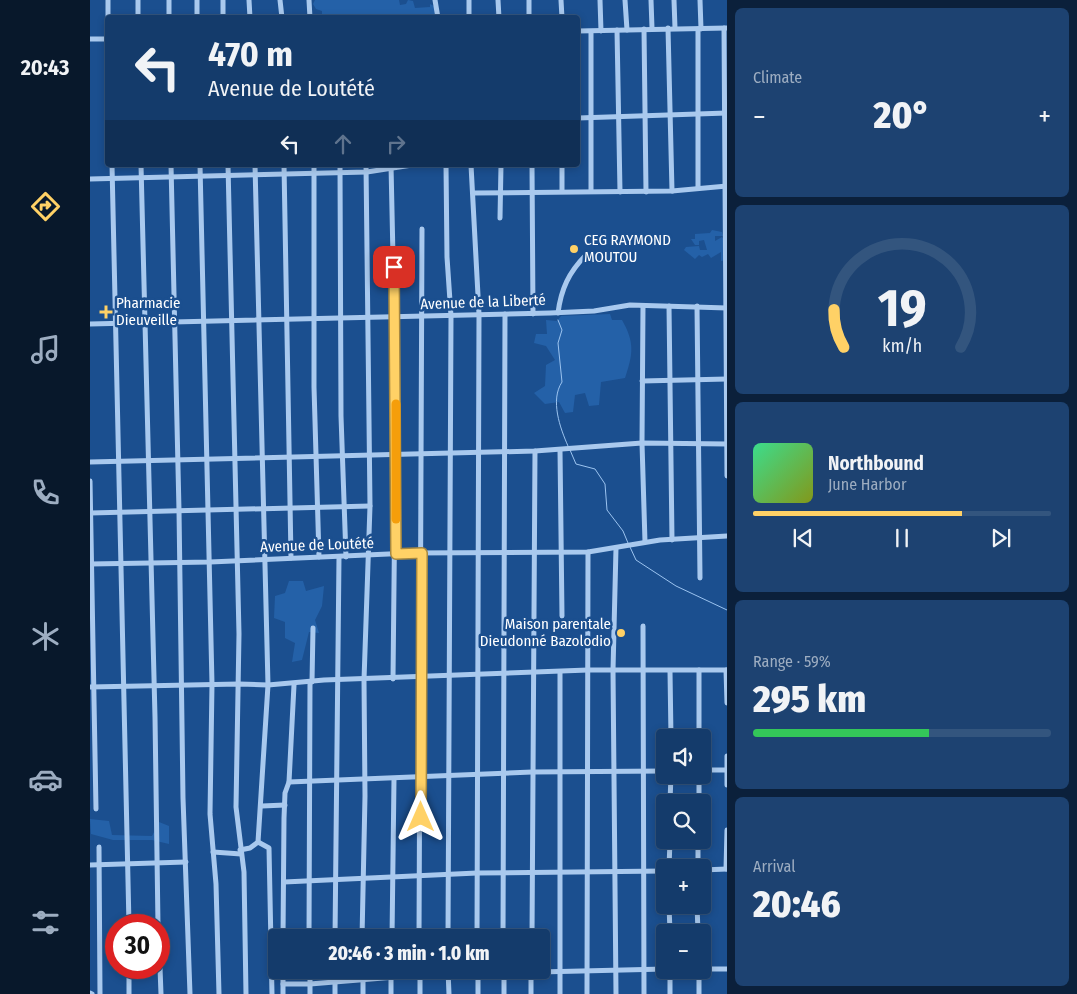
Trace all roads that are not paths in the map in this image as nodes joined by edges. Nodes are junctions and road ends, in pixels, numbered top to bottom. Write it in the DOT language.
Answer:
graph roads {
  1 [pos="108,0"];
  2 [pos="138,0"];
  3 [pos="169,0"];
  4 [pos="197,0"];
  5 [pos="223,0"];
  6 [pos="249,0"];
  7 [pos="280,0"];
  8 [pos="309,0"];
  9 [pos="435,0"];
  10 [pos="469,0"];
  11 [pos="498,0"];
  12 [pos="529,0"];
  13 [pos="561,0"];
  14 [pos="600,0"];
  15 [pos="625,0"];
  16 [pos="651,0"];
  17 [pos="674,0"];
  18 [pos="700,0"];
  19 [pos="108,15"];
  20 [pos="138,15"];
  21 [pos="169,15"];
  22 [pos="197,15"];
  23 [pos="223,15"];
  24 [pos="250,15"];
  25 [pos="282,15"];
  26 [pos="310,15"];
  27 [pos="438,15"];
  28 [pos="469,15"];
  29 [pos="499,15"];
  30 [pos="529,15"];
  31 [pos="562,15"];
  32 [pos="652,28"];
  33 [pos="672,28"];
  34 [pos="725,28"];
  35 [pos="644,29"];
  36 [pos="699,29"];
  37 [pos="617,30"];
  38 [pos="627,30"];
  39 [pos="580,31"];
  40 [pos="601,31"];
  41 [pos="591,32"];
  42 [pos="90,39"];
  43 [pos="105,39"];
  44 [pos="726,113"];
  45 [pos="698,114"];
  46 [pos="645,115"];
  47 [pos="671,115"];
  48 [pos="618,116"];
  49 [pos="580,118"];
  50 [pos="591,118"];
  51 [pos="112,167"];
  52 [pos="141,167"];
  53 [pos="170,167"];
  54 [pos="200,167"];
  55 [pos="228,167"];
  56 [pos="255,167"];
  57 [pos="284,167"];
  58 [pos="314,167"];
  59 [pos="340,167"];
  60 [pos="366,167"];
  61 [pos="391,167"];
  62 [pos="446,167"];
  63 [pos="471,167"];
  64 [pos="501,167"];
  65 [pos="532,167"];
  66 [pos="562,167"];
  67 [pos="340,172"];
  68 [pos="367,172"];
  69 [pos="314,173"];
  70 [pos="284,174"];
  71 [pos="255,175"];
  72 [pos="228,176"];
  73 [pos="200,177"];
  74 [pos="141,178"];
  75 [pos="171,178"];
  76 [pos="112,179"];
  77 [pos="90,180"];
  78 [pos="726,186"];
  79 [pos="698,188"];
  80 [pos="562,191"];
  81 [pos="591,191"];
  82 [pos="672,191"];
  83 [pos="533,192"];
  84 [pos="620,192"];
  85 [pos="646,192"];
  86 [pos="473,193"];
  87 [pos="502,193"];
  88 [pos="500,218"];
  89 [pos="422,230"];
  90 [pos="586,255"];
  91 [pos="643,306"];
  92 [pos="669,306"];
  93 [pos="697,306"];
  94 [pos="726,308"];
  95 [pos="558,313"];
  96 [pos="479,314"];
  97 [pos="505,314"];
  98 [pos="533,314"];
  99 [pos="451,316"];
  100 [pos="395,317"];
  101 [pos="422,317"];
  102 [pos="342,318"];
  103 [pos="368,318"];
  104 [pos="314,319"];
  105 [pos="258,320"];
  106 [pos="286,320"];
  107 [pos="232,321"];
  108 [pos="174,322"];
  109 [pos="204,322"];
  110 [pos="116,323"];
  111 [pos="144,323"];
  112 [pos="90,324"];
  113 [pos="700,379"];
  114 [pos="727,379"];
  115 [pos="642,381"];
  116 [pos="670,381"];
  117 [pos="642,443"];
  118 [pos="672,443"];
  119 [pos="699,443"];
  120 [pos="726,444"];
  121 [pos="535,450"];
  122 [pos="560,450"];
  123 [pos="506,451"];
  124 [pos="479,452"];
  125 [pos="395,453"];
  126 [pos="422,453"];
  127 [pos="451,453"];
  128 [pos="368,454"];
  129 [pos="342,455"];
  130 [pos="315,456"];
  131 [pos="289,457"];
  132 [pos="206,458"];
  133 [pos="235,458"];
  134 [pos="262,458"];
  135 [pos="148,459"];
  136 [pos="177,459"];
  137 [pos="119,460"];
  138 [pos="90,462"];
  139 [pos="727,476"];
  140 [pos="90,481"];
  141 [pos="370,506"];
  142 [pos="317,507"];
  143 [pos="344,507"];
  144 [pos="263,508"];
  145 [pos="290,508"];
  146 [pos="179,510"];
  147 [pos="209,510"];
  148 [pos="236,510"];
  149 [pos="120,511"];
  150 [pos="150,511"];
  151 [pos="90,513"];
  152 [pos="727,536"];
  153 [pos="700,538"];
  154 [pos="672,540"];
  155 [pos="645,542"];
  156 [pos="616,548"];
  157 [pos="562,551"];
  158 [pos="534,552"];
  159 [pos="588,552"];
  160 [pos="422,553"];
  161 [pos="450,553"];
  162 [pos="478,553"];
  163 [pos="505,553"];
  164 [pos="396,554"];
  165 [pos="368,556"];
  166 [pos="343,557"];
  167 [pos="291,558"];
  168 [pos="319,558"];
  169 [pos="264,559"];
  170 [pos="238,561"];
  171 [pos="210,562"];
  172 [pos="180,563"];
  173 [pos="90,564"];
  174 [pos="121,564"];
  175 [pos="151,564"];
  176 [pos="700,578"];
  177 [pos="562,616"];
  178 [pos="644,626"];
  179 [pos="313,628"];
  180 [pos="588,670"];
  181 [pos="613,670"];
  182 [pos="699,670"];
  183 [pos="726,670"];
  184 [pos="644,671"];
  185 [pos="670,671"];
  186 [pos="560,672"];
  187 [pos="533,674"];
  188 [pos="504,675"];
  189 [pos="479,676"];
  190 [pos="449,677"];
  191 [pos="422,678"];
  192 [pos="393,679"];
  193 [pos="337,680"];
  194 [pos="364,680"];
  195 [pos="311,683"];
  196 [pos="212,684"];
  197 [pos="239,684"];
  198 [pos="183,685"];
  199 [pos="268,685"];
  200 [pos="294,685"];
  201 [pos="124,686"];
  202 [pos="154,686"];
  203 [pos="92,687"];
  204 [pos="727,703"];
  205 [pos="670,729"];
  206 [pos="699,729"];
  207 [pos="727,756"];
  208 [pos="711,770"];
  209 [pos="727,770"];
  210 [pos="644,771"];
  211 [pos="656,771"];
  212 [pos="532,772"];
  213 [pos="587,772"];
  214 [pos="616,772"];
  215 [pos="561,773"];
  216 [pos="504,774"];
  217 [pos="477,775"];
  218 [pos="449,776"];
  219 [pos="421,777"];
  220 [pos="364,779"];
  221 [pos="394,779"];
  222 [pos="309,781"];
  223 [pos="337,781"];
  224 [pos="289,782"];
  225 [pos="727,785"];
  226 [pos="285,805"];
  227 [pos="262,806"];
  228 [pos="96,809"];
  229 [pos="727,830"];
  230 [pos="258,842"];
  231 [pos="99,847"];
  232 [pos="213,852"];
  233 [pos="240,852"];
  234 [pos="186,862"];
  235 [pos="129,864"];
  236 [pos="157,864"];
  237 [pos="90,865"];
  238 [pos="99,865"];
  239 [pos="727,869"];
  240 [pos="711,870"];
  241 [pos="643,871"];
  242 [pos="656,871"];
  243 [pos="532,872"];
  244 [pos="561,872"];
  245 [pos="586,872"];
  246 [pos="615,872"];
  247 [pos="477,873"];
  248 [pos="450,874"];
  249 [pos="504,874"];
  250 [pos="420,876"];
  251 [pos="363,877"];
  252 [pos="392,877"];
  253 [pos="335,879"];
  254 [pos="309,880"];
  255 [pos="284,882"];
  256 [pos="129,914"];
  257 [pos="158,914"];
  258 [pos="283,929"];
  259 [pos="309,929"];
  260 [pos="335,929"];
  261 [pos="362,929"];
  262 [pos="392,929"];
  263 [pos="420,929"];
  264 [pos="448,929"];
  265 [pos="477,929"];
  266 [pos="504,929"];
  267 [pos="532,929"];
  268 [pos="656,969"];
  269 [pos="711,969"];
  270 [pos="727,969"];
  271 [pos="588,970"];
  272 [pos="616,970"];
  273 [pos="644,970"];
  274 [pos="550,972"];
  275 [pos="560,972"];
  276 [pos="129,979"];
  277 [pos="160,979"];
  278 [pos="283,979"];
  279 [pos="310,979"];
  280 [pos="335,979"];
  281 [pos="377,979"];
  282 [pos="391,979"];
  283 [pos="420,979"];
  284 [pos="448,979"];
  285 [pos="478,979"];
  286 [pos="504,979"];
  287 [pos="531,979"];
  288 [pos="670,979"];
  289 [pos="699,979"];
  290 [pos="363,981"];
  291 [pos="335,983"];
  292 [pos="283,984"];
  293 [pos="310,984"];
  294 [pos="100,994"];
  295 [pos="129,994"];
  296 [pos="161,994"];
  297 [pos="190,994"];
  298 [pos="219,994"];
  299 [pos="246,994"];
  300 [pos="272,994"];
  301 [pos="283,994"];
  302 [pos="310,994"];
  303 [pos="335,994"];
  304 [pos="363,994"];
  305 [pos="391,994"];
  306 [pos="420,994"];
  307 [pos="448,994"];
  308 [pos="478,994"];
  309 [pos="504,994"];
  310 [pos="531,994"];
  311 [pos="560,994"];
  312 [pos="587,994"];
  313 [pos="616,994"];
  314 [pos="644,994"];
  315 [pos="670,994"];
  316 [pos="699,994"];
  1 -- 19 [label="street"];
  2 -- 20 [label="street"];
  3 -- 21 [label="street"];
  4 -- 22 [label="street"];
  5 -- 23 [label="street"];
  6 -- 24 [label="street"];
  7 -- 25 [label="street"];
  8 -- 26 [label="street"];
  9 -- 27 [label="street"];
  10 -- 28 [label="street"];
  11 -- 29 [label="street"];
  12 -- 30 [label="street"];
  13 -- 31 [label="street"];
  14 -- 40 [label="street"];
  15 -- 38 [label="street"];
  16 -- 32 [label="street"];
  17 -- 33 [label="street"];
  18 -- 36 [label="street"];
  32 -- 33 [label="street"];
  32 -- 35 [label="street"];
  33 -- 36 [label="street"];
  33 -- 47 [label="street"];
  34 -- 36 [label="street"];
  34 -- 44 [label="street"];
  35 -- 38 [label="street"];
  35 -- 46 [label="street"];
  36 -- 45 [label="street"];
  37 -- 38 [label="street"];
  37 -- 40 [label="street"];
  37 -- 48 [label="street"];
  39 -- 41 [label="street"];
  40 -- 41 [label="street"];
  41 -- 50 [label="street"];
  42 -- 43 [label="street"];
  44 -- 45 [label="street"];
  44 -- 78 [label="street"];
  45 -- 47 [label="street"];
  45 -- 79 [label="street"];
  46 -- 47 [label="street"];
  46 -- 48 [label="street"];
  46 -- 85 [label="street"];
  47 -- 82 [label="street"];
  48 -- 50 [label="street"];
  48 -- 84 [label="street"];
  49 -- 50 [label="street"];
  50 -- 81 [label="street"];
  51 -- 76 [label="street"];
  52 -- 74 [label="street"];
  53 -- 75 [label="street"];
  54 -- 73 [label="street"];
  55 -- 72 [label="street"];
  56 -- 71 [label="street"];
  57 -- 70 [label="street"];
  58 -- 69 [label="street"];
  59 -- 67 [label="street"];
  60 -- 68 [label="street"];
  61 -- 68 [label="street"];
  61 -- 100 [label="street"];
  62 -- 99 [label="street"];
  63 -- 86 [label="street"];
  64 -- 87 [label="street"];
  65 -- 83 [label="street"];
  66 -- 80 [label="street"];
  67 -- 68 [label="street"];
  67 -- 69 [label="street"];
  67 -- 102 [label="street"];
  68 -- 103 [label="street"];
  69 -- 70 [label="street"];
  69 -- 104 [label="street"];
  70 -- 71 [label="street"];
  70 -- 106 [label="street"];
  71 -- 72 [label="street"];
  71 -- 105 [label="street"];
  72 -- 73 [label="street"];
  72 -- 107 [label="street"];
  73 -- 75 [label="street"];
  73 -- 109 [label="street"];
  74 -- 75 [label="street"];
  74 -- 76 [label="street"];
  74 -- 111 [label="street"];
  75 -- 108 [label="street"];
  76 -- 77 [label="street"];
  76 -- 110 [label="street"];
  78 -- 79 [label="street"];
  78 -- 94 [label="street"];
  79 -- 82 [label="street"];
  80 -- 81 [label="street"];
  80 -- 83 [label="street"];
  81 -- 84 [label="street"];
  82 -- 85 [label="street"];
  83 -- 87 [label="street"];
  83 -- 98 [label="street"];
  84 -- 85 [label="street"];
  86 -- 87 [label="street"];
  86 -- 96 [label="street"];
  87 -- 88 [label="street"];
  89 -- 101 [label="street"];
  90 -- 95 [label="street"];
  91 -- 92 [label="street, Avenue de la Liberté"];
  91 -- 95 [label="street, Avenue de la Liberté"];
  91 -- 115 [label="street"];
  92 -- 93 [label="street, Avenue de la Liberté"];
  92 -- 116 [label="street"];
  93 -- 94 [label="street, Avenue de la Liberté"];
  93 -- 113 [label="street"];
  94 -- 114 [label="street"];
  95 -- 98 [label="street, Avenue de la Liberté"];
  96 -- 97 [label="street, Avenue de la Liberté"];
  96 -- 99 [label="street, Avenue de la Liberté"];
  96 -- 124 [label="street"];
  97 -- 98 [label="street, Avenue de la Liberté"];
  97 -- 123 [label="street"];
  99 -- 101 [label="street, Avenue de la Liberté"];
  99 -- 127 [label="street"];
  100 -- 101 [label="street, Avenue de la Liberté"];
  100 -- 103 [label="street, Avenue de la Liberté"];
  100 -- 125 [label="street"];
  101 -- 126 [label="street"];
  102 -- 103 [label="street, Avenue de la Liberté"];
  102 -- 104 [label="street, Avenue de la Liberté"];
  102 -- 129 [label="street"];
  103 -- 128 [label="street"];
  104 -- 106 [label="street, Avenue de la Liberté"];
  104 -- 130 [label="street"];
  105 -- 106 [label="street, Avenue de la Liberté"];
  105 -- 107 [label="street, Avenue de la Liberté"];
  105 -- 134 [label="street"];
  106 -- 131 [label="street"];
  107 -- 109 [label="street, Avenue de la Liberté"];
  107 -- 133 [label="street"];
  108 -- 109 [label="street, Avenue de la Liberté"];
  108 -- 111 [label="street, Avenue de la Liberté"];
  108 -- 136 [label="street"];
  109 -- 132 [label="street"];
  110 -- 111 [label="street, Avenue de la Liberté"];
  110 -- 112 [label="street, Avenue de la Liberté"];
  110 -- 137 [label="street"];
  111 -- 135 [label="street"];
  113 -- 114 [label="street"];
  113 -- 116 [label="street"];
  113 -- 119 [label="street"];
  114 -- 120 [label="street"];
  115 -- 116 [label="street"];
  115 -- 117 [label="street"];
  116 -- 118 [label="street"];
  117 -- 118 [label="street"];
  117 -- 122 [label="street"];
  117 -- 155 [label="street"];
  118 -- 119 [label="street"];
  118 -- 154 [label="street"];
  119 -- 120 [label="street"];
  119 -- 153 [label="street"];
  120 -- 139 [label="street"];
  121 -- 122 [label="street"];
  121 -- 123 [label="street"];
  121 -- 158 [label="street"];
  122 -- 157 [label="street"];
  123 -- 124 [label="street"];
  123 -- 163 [label="street"];
  124 -- 127 [label="street"];
  124 -- 162 [label="street"];
  125 -- 126 [label="street"];
  125 -- 128 [label="street"];
  125 -- 164 [label="street"];
  126 -- 127 [label="street"];
  126 -- 160 [label="street"];
  127 -- 161 [label="street"];
  128 -- 129 [label="street"];
  128 -- 141 [label="street"];
  129 -- 130 [label="street"];
  129 -- 143 [label="street"];
  130 -- 131 [label="street"];
  130 -- 142 [label="street"];
  131 -- 134 [label="street"];
  131 -- 145 [label="street"];
  132 -- 133 [label="street"];
  132 -- 136 [label="street"];
  132 -- 147 [label="street"];
  133 -- 134 [label="street"];
  133 -- 148 [label="street"];
  134 -- 144 [label="street"];
  135 -- 136 [label="street"];
  135 -- 137 [label="street"];
  135 -- 150 [label="street"];
  136 -- 146 [label="street"];
  137 -- 138 [label="street"];
  137 -- 149 [label="street"];
  140 -- 151 [label="street"];
  141 -- 143 [label="street"];
  141 -- 165 [label="street"];
  142 -- 143 [label="street"];
  142 -- 145 [label="street"];
  142 -- 168 [label="street"];
  143 -- 166 [label="street"];
  144 -- 145 [label="street"];
  144 -- 148 [label="street"];
  144 -- 169 [label="street"];
  145 -- 167 [label="street"];
  146 -- 147 [label="street"];
  146 -- 150 [label="street"];
  146 -- 172 [label="street"];
  147 -- 148 [label="street"];
  147 -- 171 [label="street"];
  148 -- 170 [label="street"];
  149 -- 150 [label="street"];
  149 -- 151 [label="street"];
  149 -- 174 [label="street"];
  150 -- 175 [label="street"];
  151 -- 173 [label="street"];
  152 -- 153 [label="street, Avenue de Loutété"];
  153 -- 154 [label="street, Avenue de Loutété"];
  153 -- 176 [label="street"];
  154 -- 155 [label="street, Avenue de Loutété"];
  155 -- 156 [label="street, Avenue de Loutété"];
  156 -- 159 [label="street, Avenue de Loutété"];
  156 -- 181 [label="street"];
  157 -- 158 [label="street, Avenue de Loutété"];
  157 -- 159 [label="street, Avenue de Loutété"];
  157 -- 177 [label="street"];
  158 -- 163 [label="street, Avenue de Loutété"];
  158 -- 187 [label="street"];
  159 -- 180 [label="street"];
  160 -- 161 [label="street, Avenue de Loutété"];
  160 -- 164 [label="street, Avenue de Loutété"];
  160 -- 191 [label="street"];
  161 -- 162 [label="street, Avenue de Loutété"];
  161 -- 190 [label="street"];
  162 -- 163 [label="street, Avenue de Loutété"];
  162 -- 189 [label="street"];
  163 -- 188 [label="street"];
  164 -- 165 [label="street, Avenue de Loutété"];
  164 -- 192 [label="street"];
  165 -- 166 [label="street, Avenue de Loutété"];
  165 -- 194 [label="street"];
  166 -- 168 [label="street, Avenue de Loutété"];
  166 -- 193 [label="street"];
  167 -- 168 [label="street, Avenue de Loutété"];
  167 -- 169 [label="street, Avenue de Loutété"];
  169 -- 170 [label="street, Avenue de Loutété"];
  169 -- 199 [label="street"];
  170 -- 171 [label="street, Avenue de Loutété"];
  170 -- 197 [label="street"];
  171 -- 172 [label="street, Avenue de Loutété"];
  171 -- 196 [label="street"];
  172 -- 175 [label="street, Avenue de Loutété"];
  172 -- 198 [label="street"];
  173 -- 174 [label="street, Avenue de Loutété"];
  173 -- 203 [label="street"];
  174 -- 175 [label="street, Avenue de Loutété"];
  174 -- 201 [label="street"];
  175 -- 202 [label="street"];
  178 -- 184 [label="street"];
  179 -- 195 [label="street"];
  180 -- 181 [label="street"];
  180 -- 186 [label="street"];
  180 -- 213 [label="street"];
  181 -- 184 [label="street"];
  181 -- 214 [label="street"];
  182 -- 183 [label="street"];
  182 -- 185 [label="street"];
  182 -- 206 [label="street"];
  183 -- 204 [label="street"];
  184 -- 185 [label="street"];
  184 -- 210 [label="street"];
  185 -- 205 [label="street"];
  186 -- 187 [label="street"];
  186 -- 215 [label="street"];
  187 -- 188 [label="street"];
  187 -- 212 [label="street"];
  188 -- 189 [label="street"];
  188 -- 216 [label="street"];
  189 -- 190 [label="street"];
  189 -- 217 [label="street"];
  190 -- 191 [label="street"];
  190 -- 218 [label="street"];
  191 -- 192 [label="street"];
  191 -- 219 [label="street"];
  192 -- 194 [label="street"];
  193 -- 194 [label="street"];
  193 -- 195 [label="street"];
  193 -- 223 [label="street"];
  194 -- 220 [label="street"];
  195 -- 200 [label="street"];
  195 -- 222 [label="street"];
  196 -- 197 [label="street"];
  196 -- 198 [label="street"];
  196 -- 232 [label="street"];
  197 -- 199 [label="street"];
  197 -- 233 [label="street"];
  198 -- 202 [label="street"];
  198 -- 234 [label="street"];
  199 -- 200 [label="street"];
  199 -- 227 [label="street"];
  200 -- 224 [label="street"];
  201 -- 202 [label="street"];
  201 -- 203 [label="street"];
  201 -- 235 [label="street"];
  202 -- 236 [label="street"];
  203 -- 228 [label="street"];
  207 -- 209 [label="street"];
  208 -- 209 [label="street"];
  209 -- 225 [label="street"];
  210 -- 211 [label="street"];
  210 -- 214 [label="street"];
  210 -- 241 [label="street"];
  212 -- 215 [label="street"];
  212 -- 216 [label="street"];
  212 -- 243 [label="street"];
  213 -- 214 [label="street"];
  213 -- 215 [label="street"];
  213 -- 245 [label="street"];
  214 -- 246 [label="street"];
  215 -- 244 [label="street"];
  216 -- 217 [label="street"];
  216 -- 249 [label="street"];
  217 -- 218 [label="street"];
  217 -- 247 [label="street"];
  218 -- 219 [label="street"];
  218 -- 248 [label="street"];
  219 -- 221 [label="street"];
  219 -- 250 [label="street"];
  220 -- 221 [label="street"];
  220 -- 223 [label="street"];
  220 -- 251 [label="street"];
  221 -- 252 [label="street"];
  222 -- 223 [label="street"];
  222 -- 224 [label="street"];
  222 -- 254 [label="street"];
  223 -- 253 [label="street"];
  224 -- 226 [label="street"];
  226 -- 227 [label="street"];
  226 -- 255 [label="street"];
  227 -- 230 [label="street"];
  229 -- 239 [label="street"];
  230 -- 233 [label="street"];
  230 -- 300 [label="street"];
  231 -- 238 [label="street"];
  232 -- 233 [label="street"];
  232 -- 298 [label="street"];
  233 -- 299 [label="street"];
  234 -- 236 [label="street"];
  234 -- 297 [label="street"];
  235 -- 236 [label="street"];
  235 -- 238 [label="street"];
  235 -- 256 [label="street"];
  236 -- 257 [label="street"];
  237 -- 238 [label="street"];
  238 -- 294 [label="street"];
  239 -- 240 [label="street"];
  241 -- 242 [label="street"];
  241 -- 246 [label="street"];
  241 -- 273 [label="street"];
  243 -- 244 [label="street"];
  243 -- 249 [label="street"];
  243 -- 267 [label="street"];
  244 -- 245 [label="street"];
  244 -- 275 [label="street"];
  245 -- 246 [label="street"];
  245 -- 271 [label="street"];
  246 -- 272 [label="street"];
  247 -- 248 [label="street"];
  247 -- 249 [label="street"];
  247 -- 265 [label="street"];
  248 -- 250 [label="street"];
  248 -- 264 [label="street"];
  249 -- 266 [label="street"];
  250 -- 252 [label="street"];
  250 -- 263 [label="street"];
  251 -- 252 [label="street"];
  251 -- 253 [label="street"];
  251 -- 261 [label="street"];
  252 -- 262 [label="street"];
  253 -- 254 [label="street"];
  253 -- 260 [label="street"];
  254 -- 255 [label="street"];
  254 -- 259 [label="street"];
  255 -- 258 [label="street"];
  268 -- 273 [label="street"];
  269 -- 270 [label="street"];
  271 -- 272 [label="street"];
  271 -- 275 [label="street"];
  271 -- 312 [label="street"];
  272 -- 273 [label="street"];
  272 -- 313 [label="street"];
  273 -- 314 [label="street"];
  274 -- 275 [label="street"];
  275 -- 311 [label="street"];
  276 -- 295 [label="street"];
  277 -- 296 [label="street"];
  278 -- 292 [label="street"];
  279 -- 293 [label="street"];
  280 -- 291 [label="street"];
  281 -- 290 [label="street"];
  282 -- 305 [label="street"];
  283 -- 306 [label="street"];
  284 -- 307 [label="street"];
  285 -- 308 [label="street"];
  286 -- 309 [label="street"];
  287 -- 310 [label="street"];
  288 -- 315 [label="street"];
  289 -- 316 [label="street"];
  290 -- 291 [label="street"];
  290 -- 304 [label="street"];
  291 -- 293 [label="street"];
  291 -- 303 [label="street"];
  292 -- 293 [label="street"];
  292 -- 301 [label="street"];
  293 -- 302 [label="street"];
}
